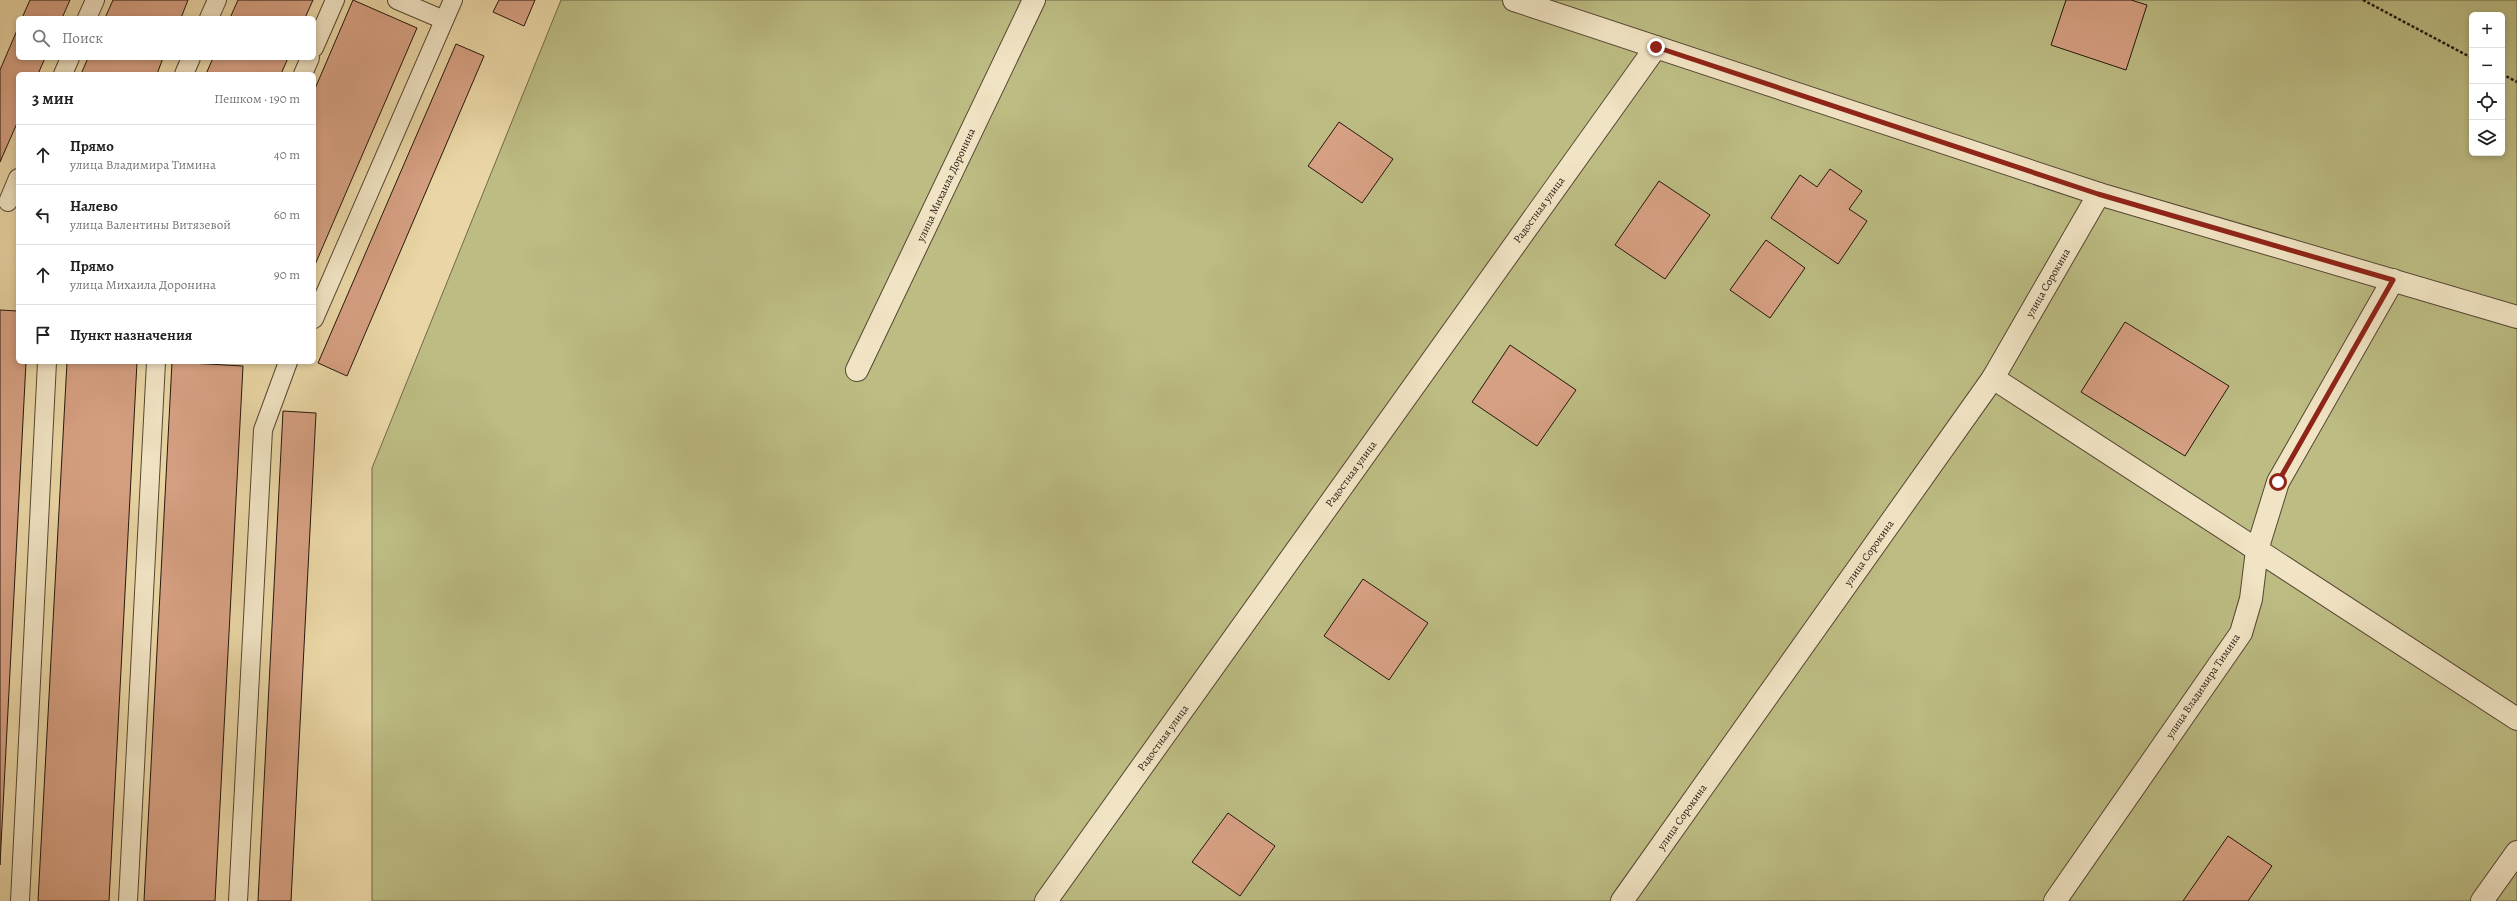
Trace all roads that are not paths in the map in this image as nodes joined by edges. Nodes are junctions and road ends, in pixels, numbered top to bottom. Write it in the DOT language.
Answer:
graph roads {
  1 [pos="95,0"];
  2 [pos="217,0"];
  3 [pos="335,0"];
  4 [pos="397,0"];
  5 [pos="453,0"];
  6 [pos="1034,0"];
  7 [pos="1514,0"];
  8 [pos="88,16"];
  9 [pos="210,16"];
  10 [pos="444,20"];
  11 [pos="316,43"];
  12 [pos="1656,47"];
  13 [pos="69,60"];
  14 [pos="190,60"];
  15 [pos="309,60"];
  16 [pos="64,72"];
  17 [pos="185,72"];
  18 [pos="304,72"];
  19 [pos="16,183"];
  20 [pos="2098,194"];
  21 [pos="8,202"];
  22 [pos="2393,280"];
  23 [pos="316,314"];
  24 [pos="2517,317"];
  25 [pos="47,364"];
  26 [pos="156,364"];
  27 [pos="286,364"];
  28 [pos="857,370"];
  29 [pos="1993,378"];
  30 [pos="2257,550"];
  31 [pos="2517,720"];
  32 [pos="2517,852"];
  33 [pos="20,901"];
  34 [pos="128,901"];
  35 [pos="238,901"];
  36 [pos="1046,901"];
  37 [pos="1622,901"];
  38 [pos="2055,901"];
  39 [pos="2482,901"];
  1 -- 8 [label="lane"];
  2 -- 9 [label="lane"];
  3 -- 11 [label="lane"];
  4 -- 10 [label="lane"];
  5 -- 10 [label="lane"];
  6 -- 28 [label="street, улица Михаила Доронина"];
  7 -- 12 [label="street"];
  10 -- 23 [label="lane"];
  12 -- 20 [label="street"];
  12 -- 36 [label="street, Радостная улица"];
  13 -- 16 [label="lane"];
  14 -- 17 [label="lane"];
  15 -- 18 [label="lane"];
  19 -- 21 [label="lane"];
  20 -- 22 [label="street"];
  20 -- 29 [label="street, улица Сорокина"];
  22 -- 24 [label="street"];
  22 -- 30 [label="street, улица Владимира Тимина"];
  25 -- 33 [label="lane"];
  26 -- 34 [label="lane"];
  27 -- 35 [label="lane"];
  29 -- 30 [label="street"];
  29 -- 37 [label="street, улица Сорокина"];
  30 -- 31 [label="street"];
  30 -- 38 [label="street, улица Владимира Тимина"];
  32 -- 39 [label="street"];
}
